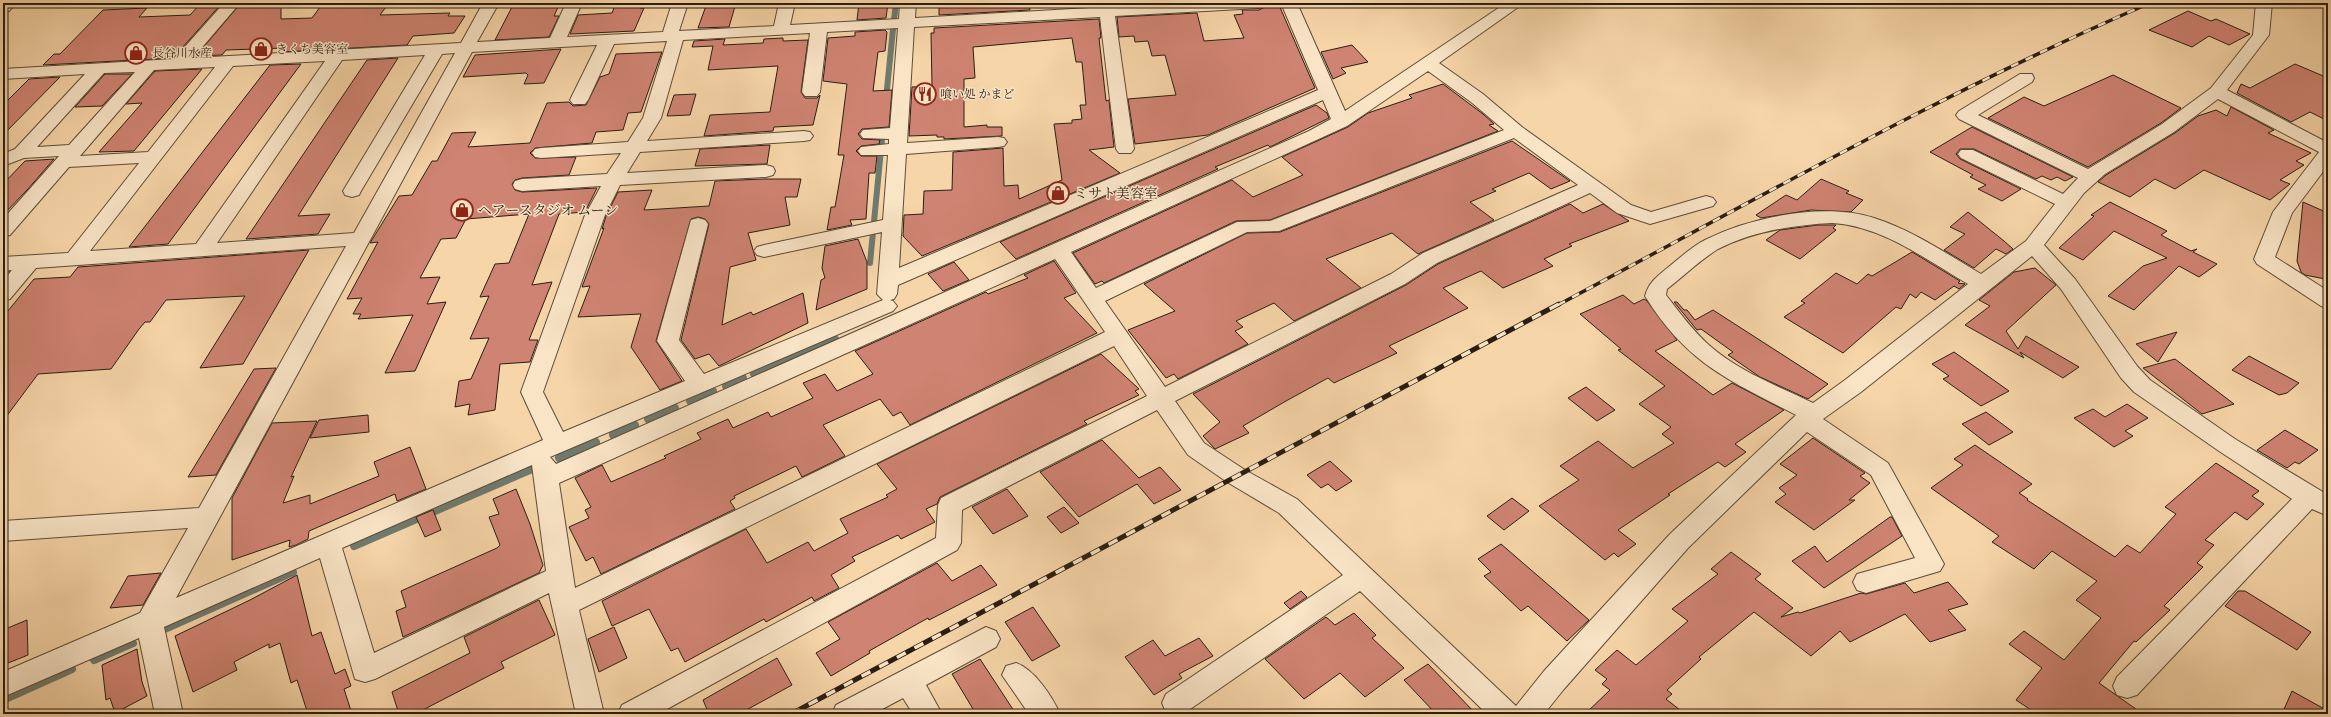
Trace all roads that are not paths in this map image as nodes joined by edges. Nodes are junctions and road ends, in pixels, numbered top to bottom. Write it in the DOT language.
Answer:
graph roads {
  1 [pos="8,3"];
  2 [pos="232,3"];
  3 [pos="491,3"];
  4 [pos="574,3"];
  5 [pos="680,3"];
  6 [pos="787,3"];
  7 [pos="908,3"];
  8 [pos="1259,3"];
  9 [pos="1289,3"];
  10 [pos="1516,3"];
  11 [pos="2264,3"];
  12 [pos="1155,6"];
  13 [pos="3,8"];
  14 [pos="1064,9"];
  15 [pos="1107,12"];
  16 [pos="907,24"];
  17 [pos="820,29"];
  18 [pos="781,31"];
  19 [pos="672,37"];
  20 [pos="607,40"];
  21 [pos="556,43"];
  22 [pos="464,49"];
  23 [pos="436,50"];
  24 [pos="336,57"];
  25 [pos="227,63"];
  26 [pos="1430,64"];
  27 [pos="178,65"];
  28 [pos="148,67"];
  29 [pos="99,69"];
  30 [pos="3,74"];
  31 [pos="2026,78"];
  32 [pos="811,92"];
  33 [pos="1328,92"];
  34 [pos="2217,92"];
  35 [pos="579,100"];
  36 [pos="1342,122"];
  37 [pos="1516,131"];
  38 [pos="804,136"];
  39 [pos="883,142"];
  40 [pos="998,142"];
  41 [pos="634,147"];
  42 [pos="1125,149"];
  43 [pos="2328,152"];
  44 [pos="21,153"];
  45 [pos="541,153"];
  46 [pos="1967,154"];
  47 [pos="69,156"];
  48 [pos="154,157"];
  49 [pos="3,160"];
  50 [pos="766,171"];
  51 [pos="2090,177"];
  52 [pos="614,179"];
  53 [pos="522,184"];
  54 [pos="1591,186"];
  55 [pos="352,191"];
  56 [pos="1706,202"];
  57 [pos="2067,203"];
  58 [pos="698,224"];
  59 [pos="880,226"];
  60 [pos="3,231"];
  61 [pos="360,239"];
  62 [pos="2033,245"];
  63 [pos="1058,248"];
  64 [pos="202,250"];
  65 [pos="764,252"];
  66 [pos="74,259"];
  67 [pos="30,262"];
  68 [pos="3,264"];
  69 [pos="888,281"];
  70 [pos="1982,283"];
  71 [pos="3,294"];
  72 [pos="1092,299"];
  73 [pos="2328,301"];
  74 [pos="885,316"];
  75 [pos="1117,335"];
  76 [pos="700,385"];
  77 [pos="1161,398"];
  78 [pos="1810,416"];
  79 [pos="550,447"];
  80 [pos="547,478"];
  81 [pos="2319,502"];
  82 [pos="207,517"];
  83 [pos="3,531"];
  84 [pos="328,543"];
  85 [pos="560,576"];
  86 [pos="1362,576"];
  87 [pos="1866,582"];
  88 [pos="564,605"];
  89 [pos="149,622"];
  90 [pos="986,639"];
  91 [pos="1016,675"];
  92 [pos="908,681"];
  93 [pos="3,685"];
  94 [pos="2127,686"];
  95 [pos="1176,703"];
  96 [pos="169,714"];
  97 [pos="590,714"];
  98 [pos="632,714"];
  99 [pos="846,714"];
  100 [pos="928,714"];
  101 [pos="1046,714"];
  102 [pos="1506,714"];
  103 [pos="1527,714"];
  1 -- 13 [label="street"];
  2 -- 27 [label="street"];
  3 -- 22 [label="street"];
  4 -- 21 [label="street"];
  5 -- 19 [label="street"];
  6 -- 18 [label="street"];
  7 -- 16 [label="street"];
  8 -- 12 [label="street"];
  9 -- 33 [label="street"];
  10 -- 26 [label="street"];
  11 -- 34 [label="street"];
  12 -- 15 [label="street"];
  14 -- 15 [label="street"];
  14 -- 16 [label="street"];
  15 -- 42 [label="street"];
  16 -- 17 [label="street"];
  16 -- 39 [label="street"];
  17 -- 18 [label="street"];
  17 -- 32 [label="street"];
  18 -- 19 [label="street"];
  19 -- 20 [label="street"];
  19 -- 41 [label="street"];
  20 -- 21 [label="street"];
  20 -- 35 [label="street"];
  21 -- 22 [label="street"];
  22 -- 23 [label="street"];
  22 -- 61 [label="street"];
  23 -- 24 [label="street"];
  23 -- 55 [label="street"];
  24 -- 25 [label="street"];
  24 -- 64 [label="street"];
  25 -- 27 [label="street"];
  25 -- 48 [label="street"];
  26 -- 36 [label="street"];
  26 -- 37 [label="street"];
  27 -- 28 [label="street"];
  28 -- 29 [label="street"];
  28 -- 47 [label="street"];
  29 -- 30 [label="street"];
  29 -- 44 [label="street"];
  31 -- 51 [label="street"];
  33 -- 36 [label="street"];
  33 -- 69 [label="street"];
  34 -- 43 [label="street"];
  34 -- 51 [label="street"];
  36 -- 63 [label="street"];
  37 -- 54 [label="street"];
  37 -- 72 [label="street"];
  38 -- 41 [label="street"];
  39 -- 40 [label="street"];
  39 -- 59 [label="street"];
  41 -- 45 [label="street"];
  41 -- 52 [label="street"];
  43 -- 73 [label="street"];
  44 -- 47 [label="street"];
  44 -- 49 [label="street"];
  46 -- 57 [label="street"];
  47 -- 48 [label="street"];
  47 -- 60 [label="street"];
  48 -- 66 [label="street"];
  50 -- 52 [label="street"];
  51 -- 57 [label="street"];
  52 -- 53 [label="street"];
  52 -- 79 [label="street"];
  54 -- 56 [label="street"];
  54 -- 77 [label="street"];
  57 -- 62 [label="street"];
  58 -- 76 [label="street"];
  59 -- 65 [label="street"];
  59 -- 69 [label="street"];
  61 -- 64 [label="street"];
  61 -- 82 [label="street"];
  62 -- 70 [label="street"];
  62 -- 81 [label="street"];
  63 -- 72 [label="street"];
  63 -- 74 [label="street"];
  64 -- 66 [label="street"];
  66 -- 67 [label="street"];
  67 -- 68 [label="street"];
  67 -- 71 [label="street"];
  69 -- 74 [label="street"];
  70 -- 78 [label="street"];
  70 -- 78 [label="street"];
  72 -- 75 [label="street"];
  74 -- 76 [label="street"];
  74 -- 80 [label="street"];
  75 -- 77 [label="street"];
  75 -- 88 [label="street"];
  76 -- 79 [label="street"];
  77 -- 86 [label="street"];
  77 -- 98 [label="street"];
  78 -- 87 [label="street"];
  78 -- 103 [label="street"];
  79 -- 80 [label="street"];
  79 -- 84 [label="street"];
  80 -- 85 [label="street"];
  81 -- 94 [label="street"];
  82 -- 83 [label="street"];
  82 -- 89 [label="street"];
  84 -- 85 [label="street"];
  84 -- 89 [label="street"];
  85 -- 88 [label="street"];
  86 -- 95 [label="street"];
  86 -- 102 [label="street"];
  88 -- 97 [label="street"];
  89 -- 93 [label="street"];
  89 -- 96 [label="street"];
  90 -- 92 [label="street"];
  91 -- 101 [label="street"];
  92 -- 99 [label="street"];
  92 -- 100 [label="street"];
}
